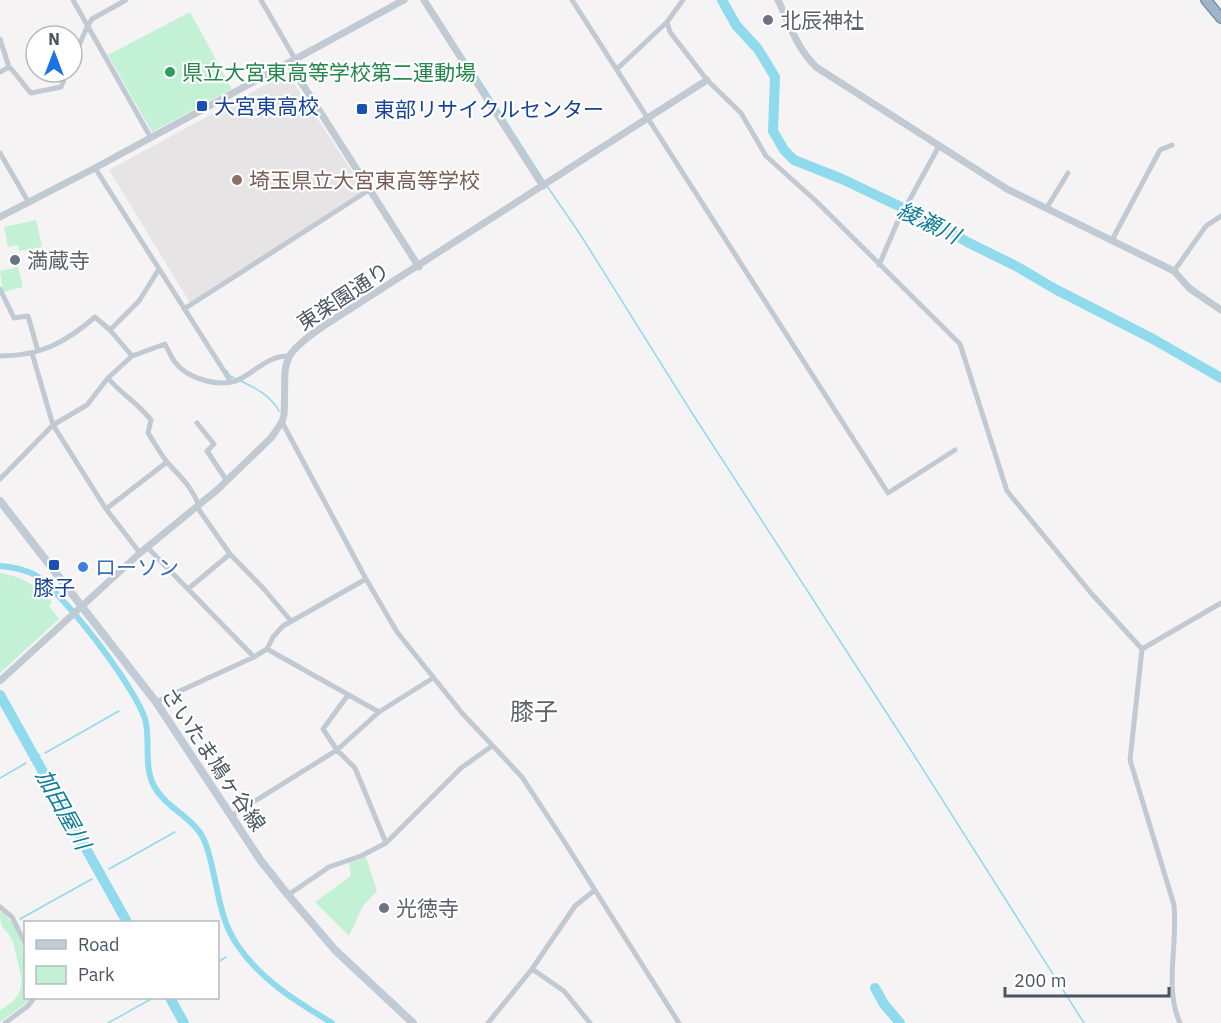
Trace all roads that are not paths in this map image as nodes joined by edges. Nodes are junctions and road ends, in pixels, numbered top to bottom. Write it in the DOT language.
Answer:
graph roads {
  1 [pos="73,0"];
  2 [pos="126,0"];
  3 [pos="261,0"];
  4 [pos="404,0"];
  5 [pos="424,0"];
  6 [pos="572,0"];
  7 [pos="683,0"];
  8 [pos="778,0"];
  9 [pos="1206,0"];
  10 [pos="1221,18"];
  11 [pos="667,22"];
  12 [pos="88,25"];
  13 [pos="84,34"];
  14 [pos="0,39"];
  15 [pos="292,61"];
  16 [pos="9,67"];
  17 [pos="617,69"];
  18 [pos="0,72"];
  19 [pos="706,80"];
  20 [pos="62,84"];
  21 [pos="647,119"];
  22 [pos="151,138"];
  23 [pos="1172,145"];
  24 [pos="939,146"];
  25 [pos="0,153"];
  26 [pos="95,168"];
  27 [pos="1068,173"];
  28 [pos="543,186"];
  29 [pos="369,190"];
  30 [pos="29,203"];
  31 [pos="1046,209"];
  32 [pos="1221,216"];
  33 [pos="0,217"];
  34 [pos="1112,240"];
  35 [pos="879,265"];
  36 [pos="419,267"];
  37 [pos="159,269"];
  38 [pos="1174,271"];
  39 [pos="0,289"];
  40 [pos="184,309"];
  41 [pos="1221,310"];
  42 [pos="110,330"];
  43 [pos="35,352"];
  44 [pos="0,356"];
  45 [pos="132,356"];
  46 [pos="288,356"];
  47 [pos="108,378"];
  48 [pos="231,382"];
  49 [pos="282,422"];
  50 [pos="197,423"];
  51 [pos="53,425"];
  52 [pos="955,450"];
  53 [pos="167,462"];
  54 [pos="0,479"];
  55 [pos="227,481"];
  56 [pos="0,501"];
  57 [pos="198,506"];
  58 [pos="106,509"];
  59 [pos="147,547"];
  60 [pos="140,553"];
  61 [pos="230,554"];
  62 [pos="366,579"];
  63 [pos="188,589"];
  64 [pos="1221,603"];
  65 [pos="81,608"];
  66 [pos="291,621"];
  67 [pos="267,649"];
  68 [pos="1142,649"];
  69 [pos="254,657"];
  70 [pos="433,678"];
  71 [pos="0,681"];
  72 [pos="348,695"];
  73 [pos="156,702"];
  74 [pos="379,712"];
  75 [pos="492,746"];
  76 [pos="338,750"];
  77 [pos="231,816"];
  78 [pos="386,843"];
  79 [pos="595,890"];
  80 [pos="288,895"];
  81 [pos="0,907"];
  82 [pos="24,941"];
  83 [pos="532,969"];
  84 [pos="33,999"];
  85 [pos="5,1023"];
  86 [pos="413,1023"];
  87 [pos="488,1023"];
  88 [pos="590,1023"];
  89 [pos="679,1023"];
  90 [pos="1180,1023"];
  1 -- 12 [label="street"];
  2 -- 12 [label="street"];
  3 -- 15 [label="street"];
  4 -- 15 [label="street"];
  5 -- 28 [label="street"];
  6 -- 17 [label="street"];
  7 -- 11 [label="street"];
  8 -- 24 [label="street"];
  9 -- 10 [label="highway"];
  11 -- 17 [label="street"];
  11 -- 19 [label="street"];
  12 -- 13 [label="street"];
  12 -- 22 [label="street"];
  14 -- 16 [label="street"];
  15 -- 22 [label="street"];
  15 -- 29 [label="street"];
  16 -- 18 [label="street"];
  16 -- 20 [label="street"];
  17 -- 21 [label="street"];
  19 -- 21 [label="street, 東楽園通り"];
  19 -- 35 [label="street"];
  21 -- 28 [label="street, 東楽園通り"];
  21 -- 52 [label="street"];
  22 -- 26 [label="street"];
  23 -- 34 [label="street"];
  24 -- 31 [label="street"];
  24 -- 35 [label="street"];
  25 -- 30 [label="street"];
  26 -- 30 [label="street"];
  26 -- 37 [label="street"];
  27 -- 31 [label="street"];
  28 -- 36 [label="street, 東楽園通り"];
  29 -- 36 [label="street"];
  29 -- 40 [label="street"];
  30 -- 33 [label="street"];
  31 -- 34 [label="street"];
  32 -- 38 [label="street"];
  34 -- 38 [label="street"];
  35 -- 68 [label="street"];
  36 -- 46 [label="street, 東楽園通り"];
  37 -- 40 [label="street"];
  37 -- 42 [label="street"];
  38 -- 41 [label="street"];
  39 -- 43 [label="street"];
  40 -- 48 [label="street"];
  42 -- 43 [label="street"];
  42 -- 45 [label="street"];
  43 -- 44 [label="street"];
  43 -- 51 [label="street"];
  45 -- 47 [label="street"];
  45 -- 48 [label="street"];
  46 -- 48 [label="street"];
  46 -- 49 [label="street, 東楽園通り"];
  47 -- 51 [label="street"];
  47 -- 53 [label="street"];
  49 -- 55 [label="street"];
  49 -- 62 [label="street"];
  50 -- 55 [label="street"];
  51 -- 54 [label="street"];
  51 -- 58 [label="street"];
  53 -- 57 [label="street"];
  53 -- 58 [label="street"];
  55 -- 57 [label="street"];
  56 -- 65 [label="main road, さいたま鳩ヶ谷線"];
  57 -- 59 [label="street"];
  57 -- 61 [label="street"];
  58 -- 60 [label="street"];
  59 -- 60 [label="street"];
  59 -- 63 [label="street"];
  60 -- 65 [label="street"];
  61 -- 63 [label="street"];
  61 -- 66 [label="street"];
  62 -- 66 [label="street"];
  62 -- 70 [label="street"];
  63 -- 69 [label="street"];
  64 -- 68 [label="street"];
  65 -- 71 [label="street"];
  65 -- 73 [label="main road, さいたま鳩ヶ谷線"];
  66 -- 67 [label="street"];
  67 -- 69 [label="street"];
  67 -- 72 [label="street"];
  68 -- 90 [label="street"];
  69 -- 73 [label="street"];
  70 -- 74 [label="street"];
  70 -- 75 [label="street"];
  72 -- 74 [label="street"];
  72 -- 76 [label="street"];
  73 -- 77 [label="main road, さいたま鳩ヶ谷線"];
  74 -- 76 [label="street"];
  75 -- 78 [label="street"];
  75 -- 79 [label="street"];
  76 -- 77 [label="street"];
  76 -- 78 [label="street"];
  77 -- 80 [label="main road, さいたま鳩ヶ谷線"];
  78 -- 80 [label="street"];
  79 -- 83 [label="street"];
  79 -- 89 [label="street"];
  80 -- 86 [label="main road, さいたま鳩ヶ谷線"];
  81 -- 82 [label="street"];
  83 -- 87 [label="street"];
  83 -- 88 [label="street"];
  84 -- 85 [label="street"];
}
